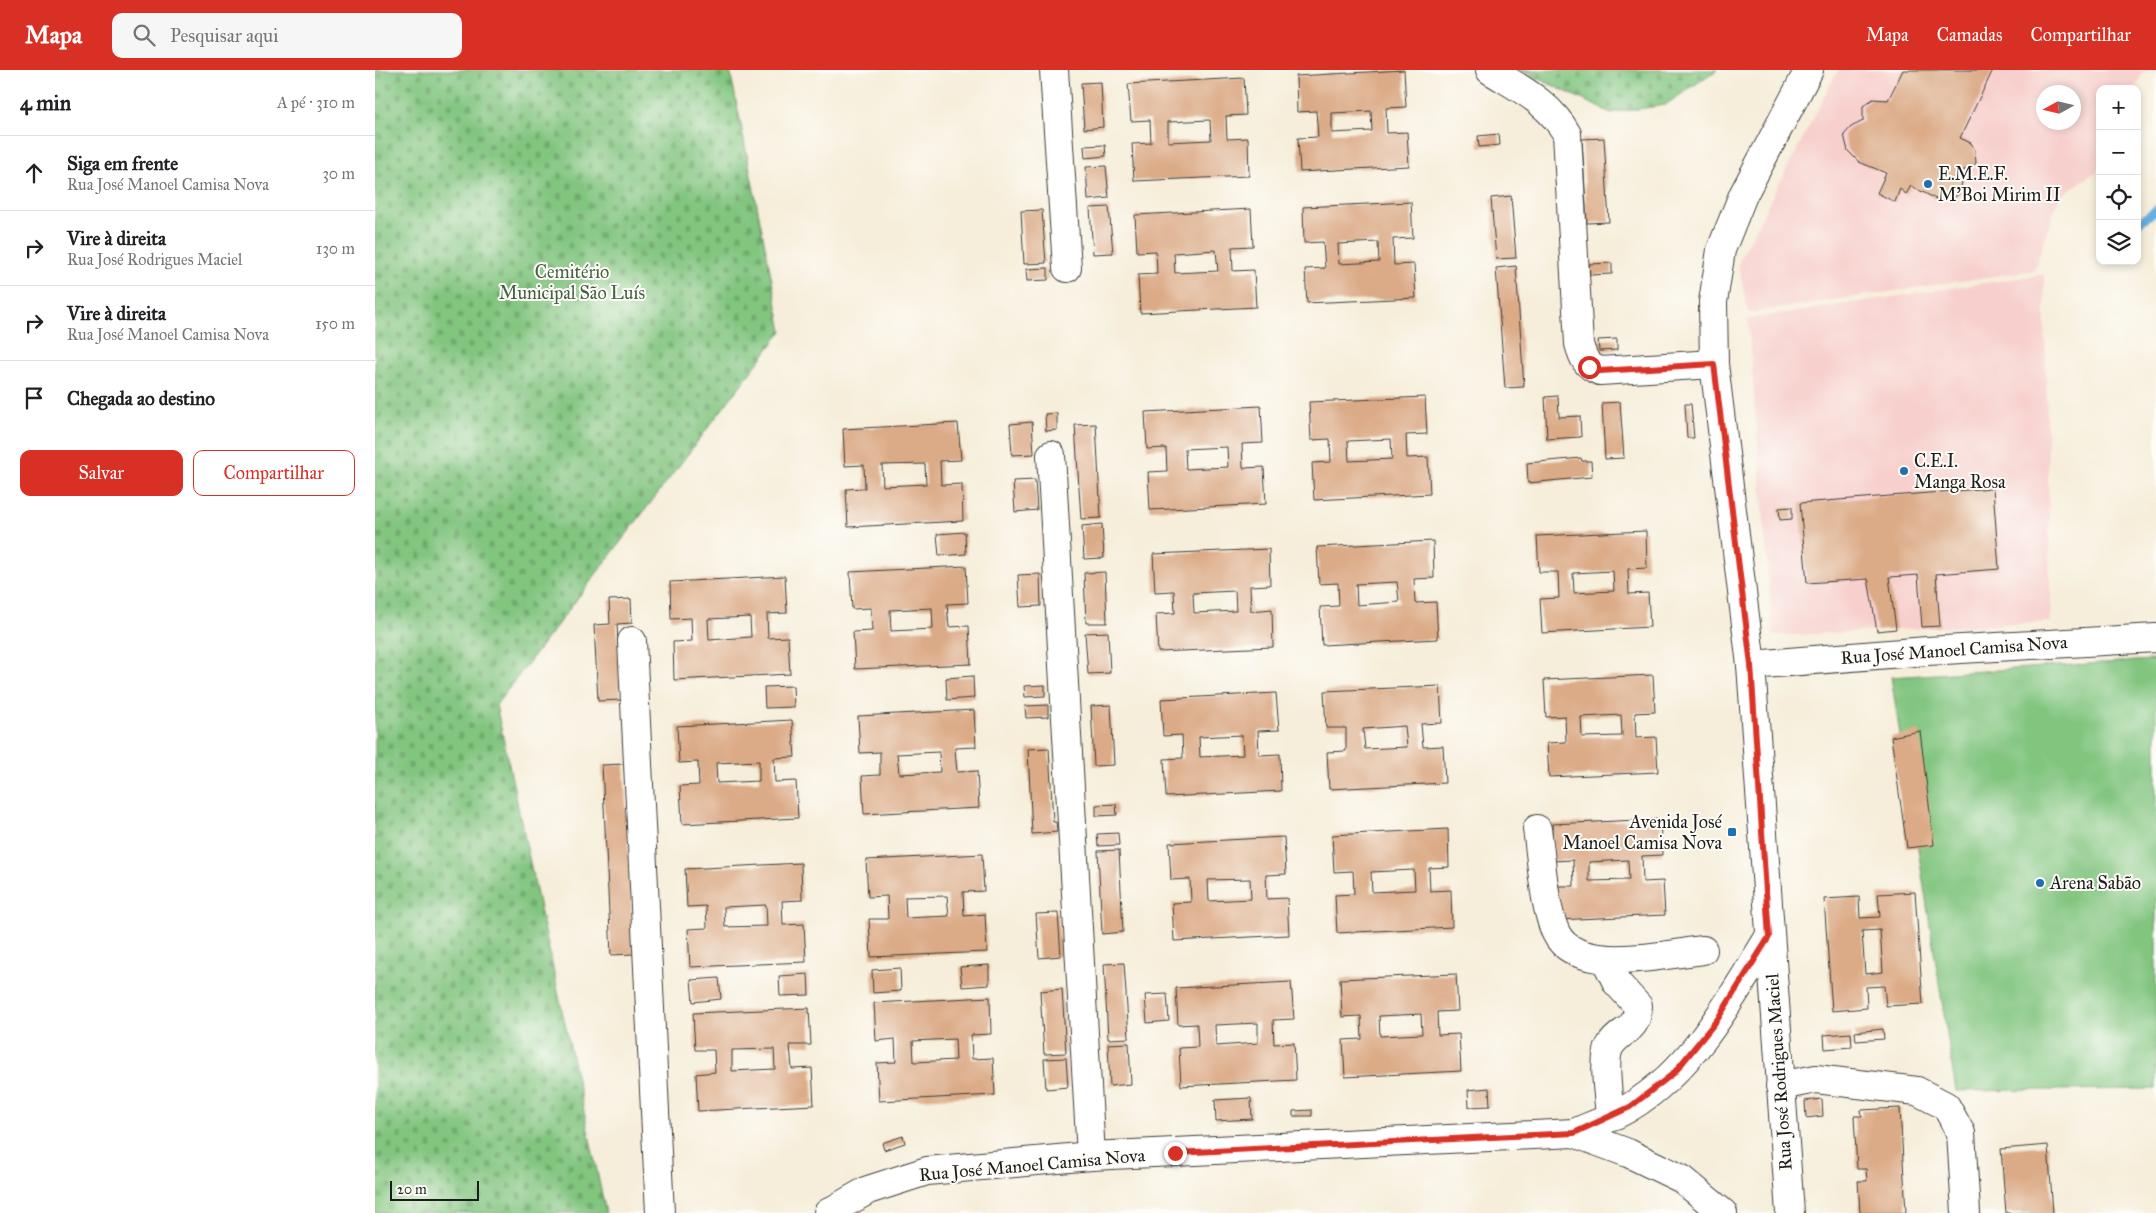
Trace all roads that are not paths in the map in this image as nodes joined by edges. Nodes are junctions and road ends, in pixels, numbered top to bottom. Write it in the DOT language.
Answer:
graph roads {
  1 [pos="1054,70"];
  2 [pos="1490,70"];
  3 [pos="1809,70"];
  4 [pos="1067,268"];
  5 [pos="1714,364"];
  6 [pos="1051,456"];
  7 [pos="2156,638"];
  8 [pos="632,641"];
  9 [pos="1751,665"];
  10 [pos="1537,829"];
  11 [pos="1769,937"];
  12 [pos="1703,950"];
  13 [pos="1607,961"];
  14 [pos="1780,1086"];
  15 [pos="1610,1116"];
  16 [pos="1574,1133"];
  17 [pos="1091,1156"];
  18 [pos="660,1213"];
  19 [pos="828,1213"];
  20 [pos="1723,1213"];
  21 [pos="1790,1213"];
  22 [pos="1966,1213"];
  1 -- 4 [label="street"];
  2 -- 5 [label="street"];
  3 -- 5 [label="street, Rua José Rodrigues Maciel"];
  5 -- 9 [label="street, Rua José Rodrigues Maciel"];
  6 -- 17 [label="street"];
  7 -- 9 [label="street, Rua José Manoel Camisa Nova"];
  8 -- 18 [label="street"];
  9 -- 11 [label="street, Rua José Rodrigues Maciel"];
  10 -- 13 [label="street"];
  11 -- 14 [label="street, Rua José Rodrigues Maciel"];
  11 -- 15 [label="street, Rua José Manoel Camisa Nova"];
  12 -- 13 [label="street"];
  13 -- 15 [label="street"];
  14 -- 21 [label="street, Rua José Rodrigues Maciel"];
  14 -- 22 [label="street"];
  15 -- 16 [label="street, Rua José Manoel Camisa Nova"];
  16 -- 17 [label="street, Rua José Manoel Camisa Nova"];
  16 -- 20 [label="street, Rua José Manoel Camisa Nova"];
  17 -- 19 [label="street, Rua José Manoel Camisa Nova"];
}
